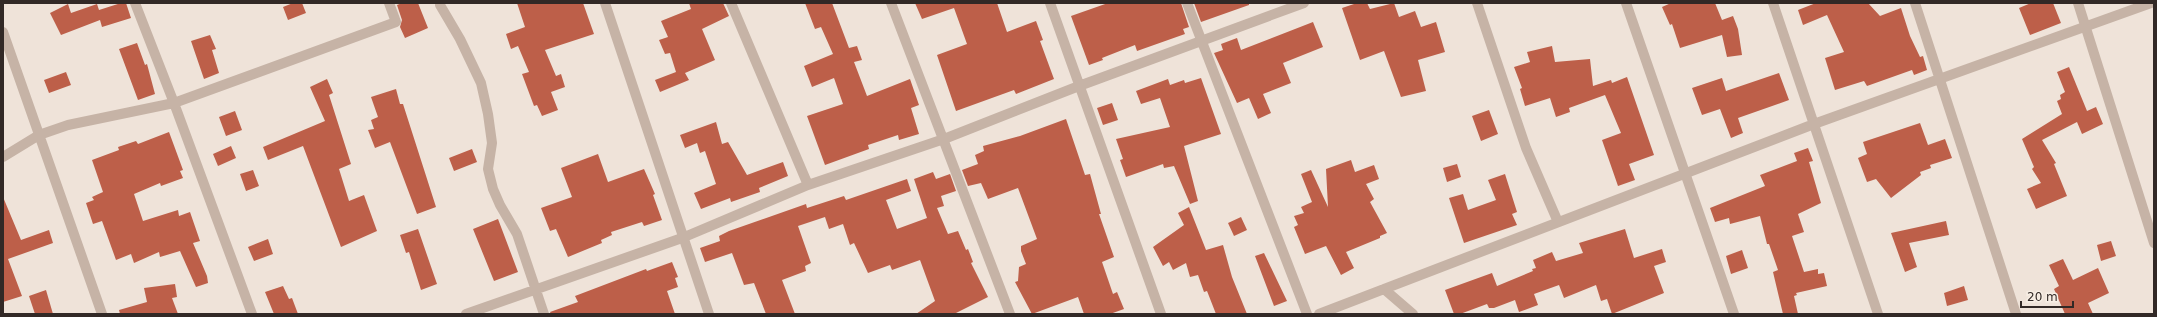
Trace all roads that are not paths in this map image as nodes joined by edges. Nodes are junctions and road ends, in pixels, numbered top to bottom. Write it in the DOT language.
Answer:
graph roads {
  1 [pos="135,3"];
  2 [pos="389,3"];
  3 [pos="605,3"];
  4 [pos="732,3"];
  5 [pos="891,3"];
  6 [pos="1050,3"];
  7 [pos="1187,3"];
  8 [pos="1304,3"];
  9 [pos="1477,3"];
  10 [pos="1626,3"];
  11 [pos="1773,3"];
  12 [pos="1914,3"];
  13 [pos="2078,3"];
  14 [pos="2150,3"];
  15 [pos="442,4"];
  16 [pos="2086,27"];
  17 [pos="3,32"];
  18 [pos="1201,41"];
  19 [pos="1940,79"];
  20 [pos="1079,86"];
  21 [pos="174,103"];
  22 [pos="1814,124"];
  23 [pos="39,135"];
  24 [pos="944,138"];
  25 [pos="3,157"];
  26 [pos="1684,174"];
  27 [pos="808,186"];
  28 [pos="1558,222"];
  29 [pos="682,238"];
  30 [pos="2154,243"];
  31 [pos="1384,289"];
  32 [pos="535,290"];
  33 [pos="102,314"];
  34 [pos="252,314"];
  35 [pos="466,314"];
  36 [pos="544,314"];
  37 [pos="709,314"];
  38 [pos="1010,314"];
  39 [pos="1161,314"];
  40 [pos="1307,314"];
  41 [pos="1319,314"];
  42 [pos="1412,314"];
  43 [pos="1734,314"];
  44 [pos="1878,314"];
  45 [pos="2016,314"];
  1 -- 21 [label="street"];
  2 -- 21 [label="street"];
  3 -- 29 [label="street"];
  4 -- 27 [label="street"];
  5 -- 24 [label="street"];
  6 -- 20 [label="street"];
  7 -- 18 [label="street"];
  8 -- 18 [label="street"];
  9 -- 28 [label="street"];
  10 -- 26 [label="street"];
  11 -- 22 [label="street"];
  12 -- 19 [label="street"];
  13 -- 16 [label="street"];
  14 -- 16 [label="street"];
  15 -- 32 [label="street"];
  16 -- 19 [label="street"];
  16 -- 30 [label="street"];
  17 -- 23 [label="street"];
  18 -- 20 [label="street"];
  18 -- 40 [label="street"];
  19 -- 22 [label="street"];
  19 -- 45 [label="street"];
  20 -- 24 [label="street"];
  20 -- 39 [label="street"];
  21 -- 23 [label="street"];
  21 -- 34 [label="street"];
  22 -- 26 [label="street"];
  22 -- 44 [label="street"];
  23 -- 25 [label="street"];
  23 -- 33 [label="street"];
  24 -- 27 [label="street"];
  24 -- 38 [label="street"];
  26 -- 28 [label="street"];
  26 -- 43 [label="street"];
  27 -- 29 [label="street"];
  28 -- 31 [label="street"];
  29 -- 32 [label="street"];
  29 -- 37 [label="street"];
  31 -- 41 [label="street"];
  31 -- 42 [label="street"];
  32 -- 35 [label="street"];
  32 -- 36 [label="street"];
}
